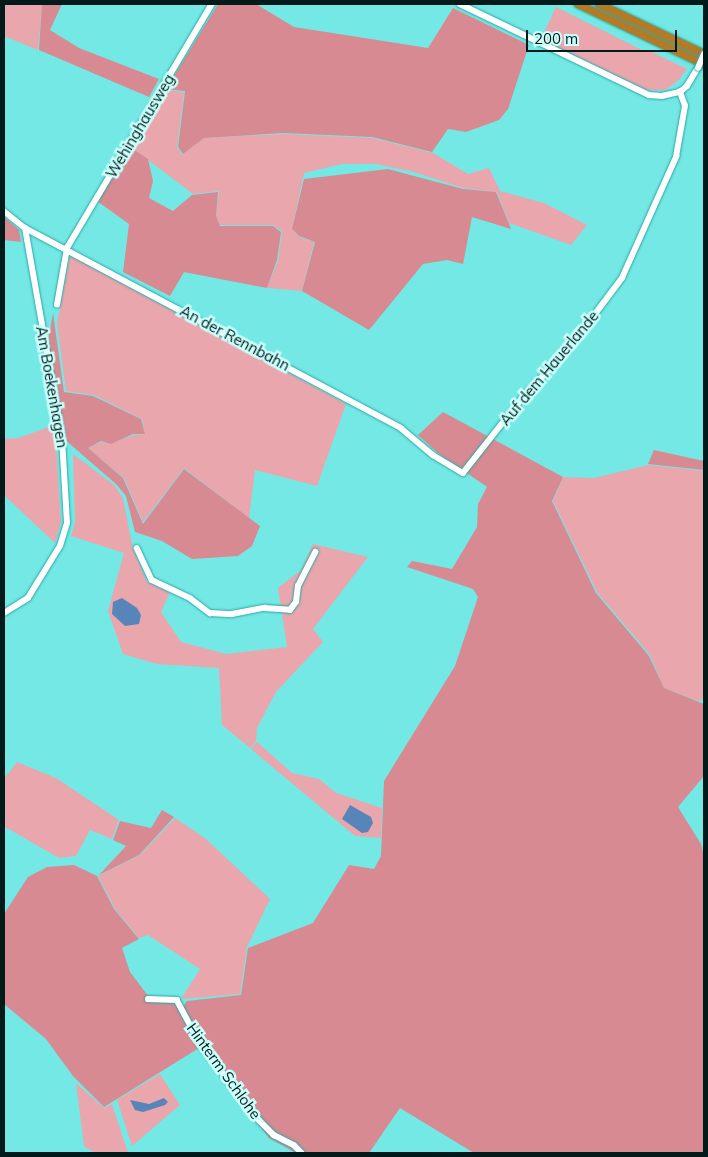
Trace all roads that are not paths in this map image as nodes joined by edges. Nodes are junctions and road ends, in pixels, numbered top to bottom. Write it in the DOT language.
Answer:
graph roads {
  1 [pos="212,4"];
  2 [pos="460,4"];
  3 [pos="578,4"];
  4 [pos="599,4"];
  5 [pos="704,54"];
  6 [pos="704,64"];
  7 [pos="680,92"];
  8 [pos="4,211"];
  9 [pos="25,228"];
  10 [pos="67,248"];
  11 [pos="57,305"];
  12 [pos="463,473"];
  13 [pos="137,548"];
  14 [pos="315,552"];
  15 [pos="4,613"];
  16 [pos="148,999"];
  17 [pos="302,1153"];
  1 -- 10 [label="street, Wehinghausweg"];
  2 -- 7 [label="street"];
  3 -- 6 [label="highway"];
  4 -- 5 [label="highway"];
  5 -- 7 [label="street, bridge"];
  7 -- 12 [label="street, Auf dem Hauerlande"];
  8 -- 9 [label="street, An der Rennbahn"];
  9 -- 10 [label="street, An der Rennbahn"];
  9 -- 15 [label="street, Am Boekenhagen"];
  10 -- 11 [label="street"];
  10 -- 12 [label="street, An der Rennbahn"];
  13 -- 14 [label="street"];
  16 -- 17 [label="street, Hinterm Schlohe"];
}
